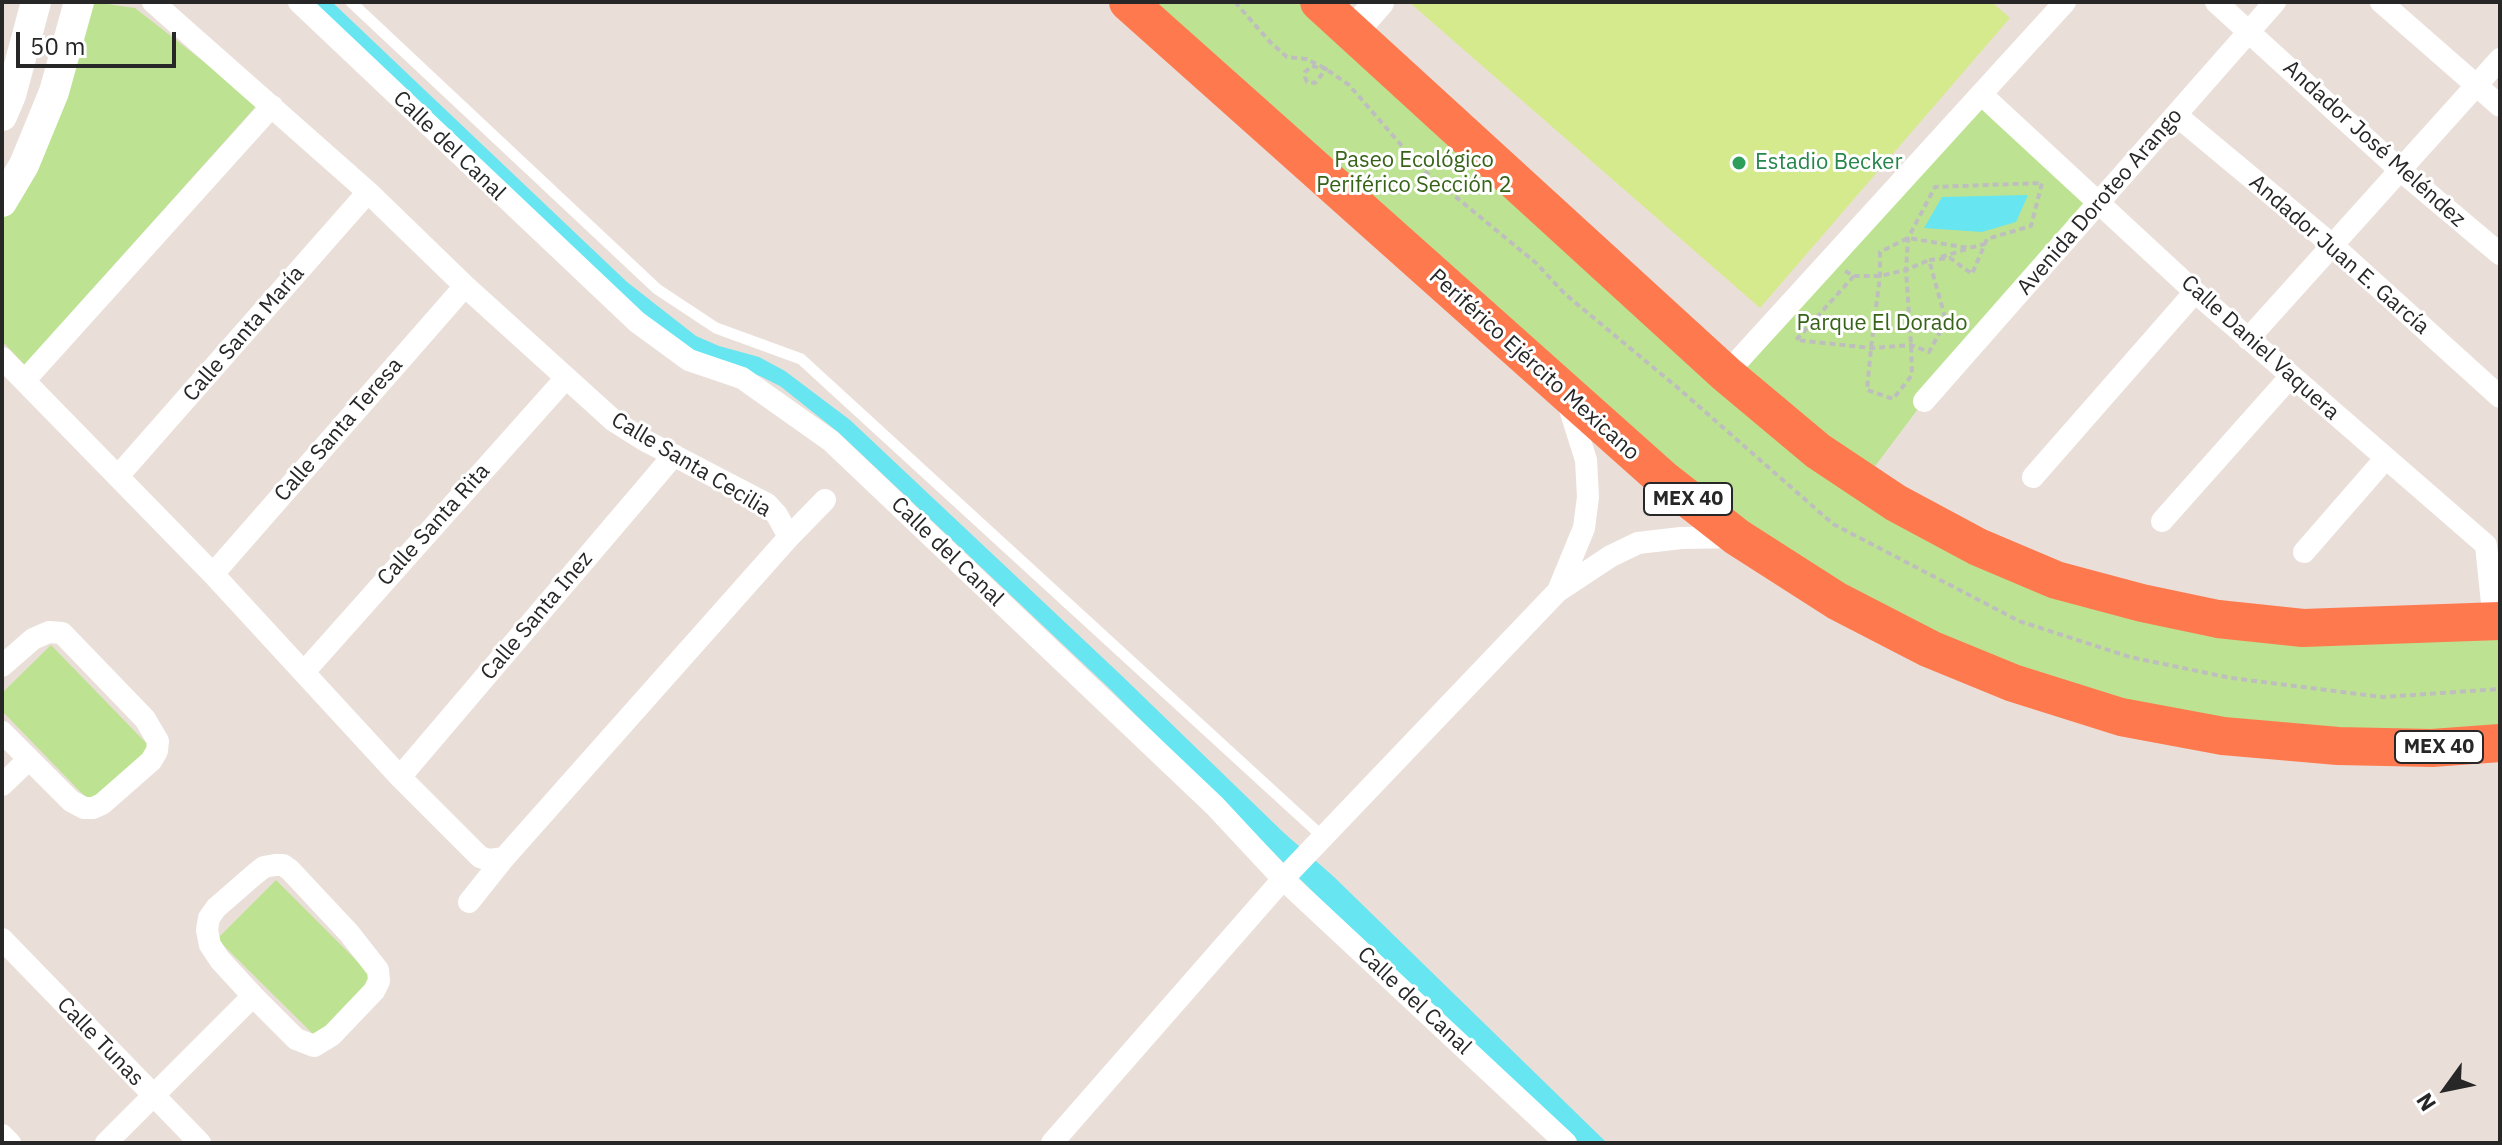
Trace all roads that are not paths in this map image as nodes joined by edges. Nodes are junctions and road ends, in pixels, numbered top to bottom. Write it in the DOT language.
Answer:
graph roads {
  1 [pos="36,2"];
  2 [pos="79,2"];
  3 [pos="153,2"];
  4 [pos="299,2"];
  5 [pos="351,2"];
  6 [pos="1128,2"];
  7 [pos="1319,2"];
  8 [pos="1379,2"];
  9 [pos="2216,2"];
  10 [pos="2275,2"];
  11 [pos="2381,2"];
  12 [pos="2050,7"];
  13 [pos="2249,32"];
  14 [pos="1352,33"];
  15 [pos="2500,59"];
  16 [pos="2477,86"];
  17 [pos="1981,94"];
  18 [pos="272,106"];
  19 [pos="2500,106"];
  20 [pos="2176,115"];
  21 [pos="2,116"];
  22 [pos="2399,169"];
  23 [pos="368,192"];
  24 [pos="2,202"];
  25 [pos="2099,205"];
  26 [pos="2331,244"];
  27 [pos="2500,254"];
  28 [pos="465,286"];
  29 [pos="2195,292"];
  30 [pos="2248,339"];
  31 [pos="2,358"];
  32 [pos="1726,374"];
  33 [pos="2291,376"];
  34 [pos="565,379"];
  35 [pos="25,380"];
  36 [pos="1566,395"];
  37 [pos="2500,397"];
  38 [pos="1924,401"];
  39 [pos="674,455"];
  40 [pos="2385,459"];
  41 [pos="119,475"];
  42 [pos="2033,477"];
  43 [pos="825,500"];
  44 [pos="2162,521"];
  45 [pos="789,537"];
  46 [pos="1737,537"];
  47 [pos="2493,537"];
  48 [pos="2304,552"];
  49 [pos="213,574"];
  50 [pos="1558,591"];
  51 [pos="2497,622"];
  52 [pos="2,666"];
  53 [pos="304,672"];
  54 [pos="2,732"];
  55 [pos="2500,743"];
  56 [pos="28,760"];
  57 [pos="400,777"];
  58 [pos="2,785"];
  59 [pos="1323,837"];
  60 [pos="504,858"];
  61 [pos="1283,879"];
  62 [pos="469,902"];
  63 [pos="2,939"];
  64 [pos="253,996"];
  65 [pos="152,1096"];
  66 [pos="2,1135"];
  67 [pos="10,1143"];
  68 [pos="106,1143"];
  69 [pos="200,1143"];
  70 [pos="1052,1143"];
  71 [pos="1566,1143"];
  1 -- 21 [label="street"];
  2 -- 24 [label="street"];
  3 -- 18 [label="street, Calle Santa Cecilia"];
  4 -- 61 [label="street, Calle del Canal"];
  5 -- 59 [label="lane"];
  6 -- 36 [label="highway, Periférico Ejército Mexicano / MEX 40"];
  7 -- 14 [label="highway"];
  8 -- 14 [label="street"];
  9 -- 13 [label="street, Andador José Meléndez"];
  10 -- 13 [label="street, Avenida Doroteo Arango"];
  11 -- 16 [label="street"];
  12 -- 17 [label="street"];
  13 -- 20 [label="street, Avenida Doroteo Arango"];
  13 -- 22 [label="street, Andador José Meléndez"];
  14 -- 32 [label="highway"];
  15 -- 16 [label="street"];
  16 -- 19 [label="street"];
  16 -- 22 [label="street"];
  17 -- 25 [label="street, Calle Daniel Vaquera"];
  17 -- 32 [label="street"];
  18 -- 23 [label="street, Calle Santa Cecilia"];
  18 -- 35 [label="street"];
  20 -- 25 [label="street, Avenida Doroteo Arango"];
  20 -- 26 [label="street, Andador Juan E. García"];
  22 -- 26 [label="street"];
  22 -- 27 [label="street, Andador José Meléndez"];
  23 -- 28 [label="street, Calle Santa Cecilia"];
  23 -- 41 [label="street, Calle Santa María"];
  25 -- 29 [label="street, Calle Daniel Vaquera"];
  25 -- 38 [label="street, Avenida Doroteo Arango"];
  26 -- 30 [label="street"];
  26 -- 37 [label="street, Andador Juan E. García"];
  28 -- 34 [label="street, Calle Santa Cecilia"];
  28 -- 49 [label="street, Calle Santa Teresa"];
  29 -- 30 [label="street, Calle Daniel Vaquera"];
  29 -- 42 [label="street"];
  30 -- 33 [label="street, Calle Daniel Vaquera"];
  31 -- 35 [label="street"];
  32 -- 51 [label="highway"];
  33 -- 40 [label="street, Calle Daniel Vaquera"];
  33 -- 44 [label="street"];
  34 -- 39 [label="street, Calle Santa Cecilia"];
  34 -- 53 [label="street, Calle Santa Rita"];
  35 -- 41 [label="street"];
  36 -- 46 [label="highway, Periférico Ejército Mexicano / MEX 40"];
  36 -- 50 [label="street"];
  39 -- 45 [label="street, Calle Santa Cecilia"];
  39 -- 57 [label="street, Calle Santa Inez"];
  40 -- 47 [label="street, Calle Daniel Vaquera"];
  40 -- 48 [label="street"];
  41 -- 49 [label="street"];
  43 -- 45 [label="street"];
  45 -- 60 [label="street, Calle Santa Cecilia"];
  46 -- 50 [label="street"];
  46 -- 55 [label="highway, Periférico Ejército Mexicano / MEX 40"];
  47 -- 51 [label="street, Calle Daniel Vaquera"];
  49 -- 53 [label="street"];
  50 -- 59 [label="street"];
  52 -- 56 [label="street"];
  53 -- 57 [label="street"];
  54 -- 56 [label="street"];
  56 -- 58 [label="street"];
  57 -- 60 [label="street"];
  59 -- 61 [label="street"];
  60 -- 62 [label="street, Calle Santa Cecilia"];
  61 -- 70 [label="street"];
  61 -- 71 [label="street, Calle del Canal"];
  63 -- 65 [label="street, Calle Tunas"];
  64 -- 64 [label="street"];
  64 -- 65 [label="street"];
  65 -- 68 [label="street"];
  65 -- 69 [label="street, Calle Tunas"];
  66 -- 67 [label="street"];
}
